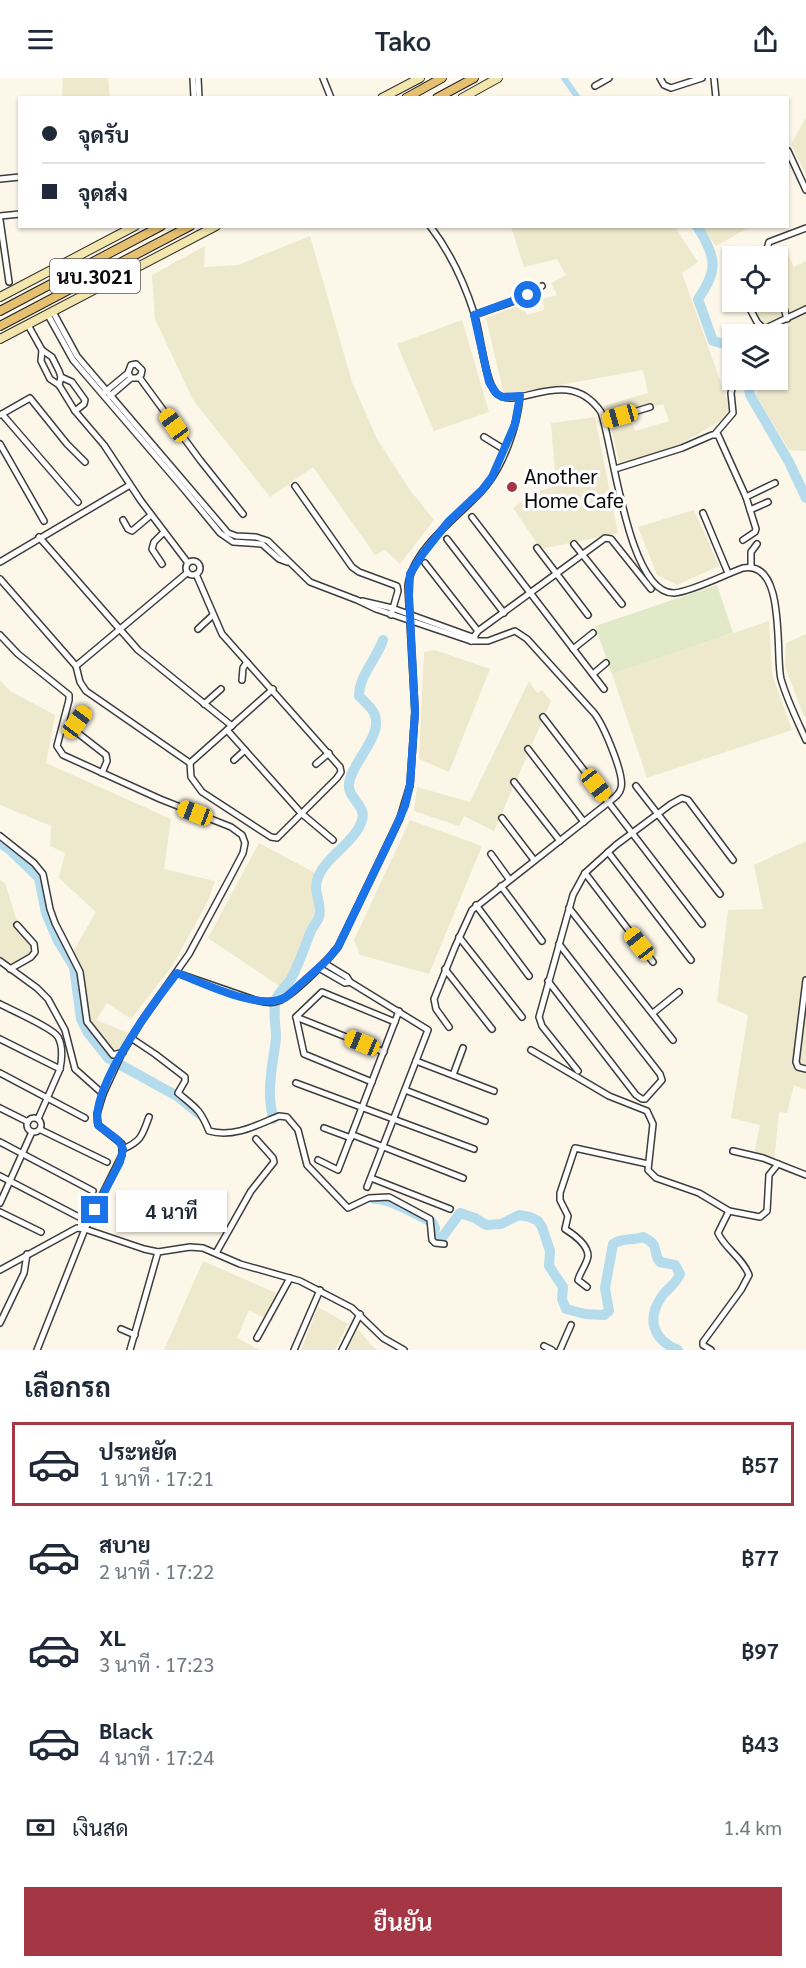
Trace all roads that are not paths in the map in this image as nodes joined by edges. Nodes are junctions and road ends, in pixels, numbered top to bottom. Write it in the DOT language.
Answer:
graph roads {
  1 [pos="193,78"];
  2 [pos="198,78"];
  3 [pos="323,78"];
  4 [pos="420,78"];
  5 [pos="442,78"];
  6 [pos="474,78"];
  7 [pos="498,78"];
  8 [pos="609,78"];
  9 [pos="660,78"];
  10 [pos="702,78"];
  11 [pos="714,78"];
  12 [pos="595,86"];
  13 [pos="196,96"];
  14 [pos="196,96"];
  15 [pos="330,96"];
  16 [pos="386,96"];
  17 [pos="410,96"];
  18 [pos="441,96"];
  19 [pos="466,96"];
  20 [pos="716,96"];
  21 [pos="789,153"];
  22 [pos="18,177"];
  23 [pos="0,179"];
  24 [pos="806,190"];
  25 [pos="18,214"];
  26 [pos="0,218"];
  27 [pos="131,228"];
  28 [pos="157,228"];
  29 [pos="186,228"];
  30 [pos="212,228"];
  31 [pos="431,228"];
  32 [pos="806,228"];
  33 [pos="768,246"];
  34 [pos="9,282"];
  35 [pos="542,286"];
  36 [pos="0,297"];
  37 [pos="806,309"];
  38 [pos="0,311"];
  39 [pos="752,312"];
  40 [pos="786,312"];
  41 [pos="50,313"];
  42 [pos="474,315"];
  43 [pos="788,319"];
  44 [pos="28,325"];
  45 [pos="0,326"];
  46 [pos="0,339"];
  47 [pos="42,350"];
  48 [pos="130,375"];
  49 [pos="61,377"];
  50 [pos="140,377"];
  51 [pos="59,385"];
  52 [pos="732,390"];
  53 [pos="106,395"];
  54 [pos="520,396"];
  55 [pos="651,407"];
  56 [pos="75,411"];
  57 [pos="1,414"];
  58 [pos="604,421"];
  59 [pos="715,434"];
  60 [pos="484,437"];
  61 [pos="0,444"];
  62 [pos="505,450"];
  63 [pos="85,462"];
  64 [pos="615,470"];
  65 [pos="775,483"];
  66 [pos="130,485"];
  67 [pos="295,486"];
  68 [pos="746,497"];
  69 [pos="78,502"];
  70 [pos="768,502"];
  71 [pos="750,510"];
  72 [pos="703,513"];
  73 [pos="243,514"];
  74 [pos="151,515"];
  75 [pos="472,517"];
  76 [pos="123,520"];
  77 [pos="44,521"];
  78 [pos="164,532"];
  79 [pos="39,537"];
  80 [pos="447,539"];
  81 [pos="743,540"];
  82 [pos="573,544"];
  83 [pos="757,544"];
  84 [pos="537,548"];
  85 [pos="582,554"];
  86 [pos="0,562"];
  87 [pos="188,563"];
  88 [pos="425,563"];
  89 [pos="162,564"];
  90 [pos="750,567"];
  91 [pos="187,573"];
  92 [pos="728,573"];
  93 [pos="196,574"];
  94 [pos="557,574"];
  95 [pos="0,579"];
  96 [pos="651,589"];
  97 [pos="531,593"];
  98 [pos="621,604"];
  99 [pos="391,611"];
  100 [pos="504,613"];
  101 [pos="213,615"];
  102 [pos="588,615"];
  103 [pos="411,621"];
  104 [pos="120,628"];
  105 [pos="198,629"];
  106 [pos="478,631"];
  107 [pos="593,633"];
  108 [pos="0,635"];
  109 [pos="472,639"];
  110 [pos="573,648"];
  111 [pos="247,662"];
  112 [pos="606,663"];
  113 [pos="76,666"];
  114 [pos="593,674"];
  115 [pos="242,680"];
  116 [pos="221,689"];
  117 [pos="273,689"];
  118 [pos="604,689"];
  119 [pos="204,704"];
  120 [pos="86,711"];
  121 [pos="543,717"];
  122 [pos="230,728"];
  123 [pos="806,740"];
  124 [pos="528,749"];
  125 [pos="245,750"];
  126 [pos="329,753"];
  127 [pos="234,760"];
  128 [pos="190,764"];
  129 [pos="316,764"];
  130 [pos="102,772"];
  131 [pos="514,782"];
  132 [pos="636,786"];
  133 [pos="609,802"];
  134 [pos="301,813"];
  135 [pos="658,814"];
  136 [pos="502,818"];
  137 [pos="584,822"];
  138 [pos="633,833"];
  139 [pos="0,836"];
  140 [pos="333,840"];
  141 [pos="560,841"];
  142 [pos="608,852"];
  143 [pos="490,854"];
  144 [pos="534,860"];
  145 [pos="733,860"];
  146 [pos="585,873"];
  147 [pos="509,879"];
  148 [pos="501,886"];
  149 [pos="720,894"];
  150 [pos="476,905"];
  151 [pos="569,908"];
  152 [pos="17,924"];
  153 [pos="702,924"];
  154 [pos="459,937"];
  155 [pos="542,941"];
  156 [pos="559,944"];
  157 [pos="691,960"];
  158 [pos="0,961"];
  159 [pos="653,962"];
  160 [pos="324,963"];
  161 [pos="319,968"];
  162 [pos="10,969"];
  163 [pos="446,969"];
  164 [pos="177,973"];
  165 [pos="529,975"];
  166 [pos="806,980"];
  167 [pos="548,981"];
  168 [pos="350,982"];
  169 [pos="679,992"];
  170 [pos="805,998"];
  171 [pos="0,1004"];
  172 [pos="399,1011"];
  173 [pos="653,1014"];
  174 [pos="296,1017"];
  175 [pos="522,1017"];
  176 [pos="395,1022"];
  177 [pos="449,1027"];
  178 [pos="492,1029"];
  179 [pos="803,1033"];
  180 [pos="131,1038"];
  181 [pos="0,1039"];
  182 [pos="673,1040"];
  183 [pos="463,1047"];
  184 [pos="531,1050"];
  185 [pos="384,1052"];
  186 [pos="122,1053"];
  187 [pos="416,1062"];
  188 [pos="806,1069"];
  189 [pos="60,1070"];
  190 [pos="578,1071"];
  191 [pos="0,1074"];
  192 [pos="453,1075"];
  193 [pos="372,1082"];
  194 [pos="296,1083"];
  195 [pos="405,1090"];
  196 [pos="494,1091"];
  197 [pos="102,1094"];
  198 [pos="47,1097"];
  199 [pos="0,1108"];
  200 [pos="363,1108"];
  201 [pos="149,1117"];
  202 [pos="85,1118"];
  203 [pos="38,1119"];
  204 [pos="393,1119"];
  205 [pos="485,1121"];
  206 [pos="28,1122"];
  207 [pos="324,1128"];
  208 [pos="40,1130"];
  209 [pos="32,1132"];
  210 [pos="352,1137"];
  211 [pos="256,1139"];
  212 [pos="0,1142"];
  213 [pos="382,1147"];
  214 [pos="123,1149"];
  215 [pos="474,1149"];
  216 [pos="734,1150"];
  217 [pos="23,1154"];
  218 [pos="318,1160"];
  219 [pos="107,1162"];
  220 [pos="648,1164"];
  221 [pos="778,1164"];
  222 [pos="806,1175"];
  223 [pos="0,1176"];
  224 [pos="371,1178"];
  225 [pos="463,1178"];
  226 [pos="10,1182"];
  227 [pos="367,1187"];
  228 [pos="93,1191"];
  229 [pos="0,1203"];
  230 [pos="450,1209"];
  231 [pos="729,1211"];
  232 [pos="0,1212"];
  233 [pos="79,1217"];
  234 [pos="85,1229"];
  235 [pos="41,1232"];
  236 [pos="444,1244"];
  237 [pos="158,1252"];
  238 [pos="216,1253"];
  239 [pos="27,1254"];
  240 [pos="0,1270"];
  241 [pos="290,1278"];
  242 [pos="587,1287"];
  243 [pos="320,1290"];
  244 [pos="360,1314"];
  245 [pos="0,1323"];
  246 [pos="571,1325"];
  247 [pos="121,1329"];
  248 [pos="135,1335"];
  249 [pos="257,1338"];
  250 [pos="544,1346"];
  251 [pos="37,1350"];
  252 [pos="130,1350"];
  253 [pos="294,1350"];
  254 [pos="342,1350"];
  255 [pos="404,1350"];
  256 [pos="552,1350"];
  257 [pos="560,1350"];
  258 [pos="711,1350"];
  1 -- 13 [label="street"];
  2 -- 14 [label="street"];
  3 -- 15 [label="street"];
  4 -- 16 [label="main road"];
  5 -- 17 [label="main road"];
  6 -- 18 [label="main road"];
  7 -- 19 [label="main road"];
  8 -- 12 [label="street"];
  9 -- 10 [label="street"];
  11 -- 20 [label="street"];
  21 -- 24 [label="street"];
  22 -- 23 [label="street"];
  25 -- 26 [label="street"];
  26 -- 34 [label="street"];
  27 -- 36 [label="main road, นบ.3021"];
  28 -- 38 [label="main road, นบ.3021"];
  29 -- 45 [label="main road, นบ.3021"];
  30 -- 41 [label="main road, นบ.3021"];
  31 -- 42 [label="street"];
  32 -- 33 [label="street"];
  35 -- 42 [label="street"];
  37 -- 43 [label="street"];
  39 -- 43 [label="street"];
  40 -- 43 [label="street"];
  41 -- 44 [label="main road, นบ.3021"];
  41 -- 53 [label="street"];
  42 -- 54 [label="street"];
  44 -- 46 [label="main road, นบ.3021"];
  44 -- 47 [label="street"];
  47 -- 49 [label="street"];
  47 -- 51 [label="street"];
  48 -- 50 [label="street"];
  48 -- 50 [label="street"];
  48 -- 53 [label="street"];
  49 -- 51 [label="street"];
  49 -- 56 [label="street"];
  50 -- 73 [label="street"];
  51 -- 56 [label="street"];
  52 -- 59 [label="street"];
  53 -- 99 [label="street"];
  54 -- 58 [label="street"];
  54 -- 62 [label="street"];
  55 -- 58 [label="street"];
  56 -- 66 [label="street"];
  57 -- 63 [label="street"];
  57 -- 69 [label="street"];
  58 -- 64 [label="street"];
  59 -- 64 [label="street"];
  59 -- 68 [label="street"];
  60 -- 62 [label="street"];
  61 -- 77 [label="street"];
  62 -- 103 [label="street"];
  64 -- 92 [label="street"];
  65 -- 68 [label="street"];
  66 -- 74 [label="street"];
  66 -- 79 [label="street"];
  67 -- 99 [label="street"];
  68 -- 71 [label="street"];
  70 -- 71 [label="street"];
  71 -- 81 [label="street"];
  72 -- 92 [label="street"];
  74 -- 76 [label="street"];
  74 -- 78 [label="street"];
  75 -- 97 [label="street"];
  78 -- 87 [label="street"];
  78 -- 89 [label="street"];
  79 -- 86 [label="street"];
  79 -- 104 [label="street"];
  80 -- 100 [label="street"];
  82 -- 85 [label="street"];
  83 -- 90 [label="street"];
  84 -- 94 [label="street"];
  85 -- 94 [label="street"];
  85 -- 96 [label="street"];
  85 -- 98 [label="street"];
  87 -- 91 [label="street"];
  87 -- 93 [label="street"];
  88 -- 106 [label="street"];
  90 -- 92 [label="street"];
  90 -- 123 [label="street"];
  91 -- 93 [label="street"];
  91 -- 104 [label="street"];
  93 -- 101 [label="street"];
  94 -- 97 [label="street"];
  94 -- 102 [label="street"];
  95 -- 113 [label="street"];
  97 -- 100 [label="street"];
  97 -- 110 [label="street"];
  99 -- 103 [label="street"];
  100 -- 106 [label="street"];
  101 -- 105 [label="street"];
  101 -- 111 [label="street"];
  103 -- 109 [label="street"];
  103 -- 160 [label="street"];
  104 -- 113 [label="street"];
  104 -- 119 [label="street"];
  106 -- 109 [label="street"];
  107 -- 110 [label="street"];
  108 -- 130 [label="street"];
  109 -- 133 [label="street"];
  110 -- 114 [label="street"];
  111 -- 115 [label="street"];
  111 -- 117 [label="street"];
  112 -- 114 [label="street"];
  113 -- 128 [label="street"];
  114 -- 118 [label="street"];
  116 -- 119 [label="street"];
  117 -- 122 [label="street"];
  117 -- 126 [label="street"];
  119 -- 122 [label="street"];
  120 -- 130 [label="street"];
  121 -- 133 [label="street"];
  122 -- 125 [label="street"];
  122 -- 128 [label="street"];
  124 -- 137 [label="street"];
  125 -- 127 [label="street"];
  125 -- 134 [label="street"];
  126 -- 129 [label="street"];
  126 -- 134 [label="street"];
  128 -- 134 [label="street"];
  130 -- 164 [label="street"];
  131 -- 141 [label="street"];
  132 -- 135 [label="street"];
  133 -- 137 [label="street"];
  133 -- 138 [label="street"];
  134 -- 140 [label="street"];
  135 -- 138 [label="street"];
  135 -- 145 [label="street"];
  135 -- 149 [label="street"];
  136 -- 144 [label="street"];
  137 -- 141 [label="street"];
  138 -- 142 [label="street"];
  138 -- 153 [label="street"];
  139 -- 186 [label="street"];
  141 -- 144 [label="street"];
  142 -- 146 [label="street"];
  142 -- 157 [label="street"];
  143 -- 147 [label="street"];
  144 -- 147 [label="street"];
  146 -- 151 [label="street"];
  146 -- 159 [label="street"];
  147 -- 148 [label="street"];
  148 -- 150 [label="street"];
  148 -- 155 [label="street"];
  150 -- 154 [label="street"];
  150 -- 165 [label="street"];
  151 -- 156 [label="street"];
  151 -- 173 [label="street"];
  152 -- 162 [label="street"];
  154 -- 163 [label="street"];
  154 -- 175 [label="street"];
  156 -- 167 [label="street"];
  156 -- 167 [label="street"];
  158 -- 162 [label="street"];
  160 -- 161 [label="street"];
  160 -- 168 [label="street"];
  161 -- 164 [label="street"];
  161 -- 168 [label="street"];
  162 -- 197 [label="street"];
  163 -- 177 [label="street"];
  163 -- 178 [label="street"];
  164 -- 180 [label="street"];
  166 -- 170 [label="street"];
  167 -- 190 [label="street"];
  168 -- 172 [label="street"];
  169 -- 173 [label="street"];
  170 -- 179 [label="street"];
  171 -- 189 [label="street"];
  172 -- 176 [label="street"];
  172 -- 187 [label="street"];
  173 -- 182 [label="street"];
  174 -- 176 [label="street"];
  174 -- 185 [label="street"];
  174 -- 193 [label="street"];
  176 -- 185 [label="street"];
  179 -- 188 [label="street"];
  180 -- 186 [label="street"];
  180 -- 236 [label="street"];
  181 -- 189 [label="street"];
  183 -- 192 [label="street"];
  184 -- 220 [label="street"];
  185 -- 193 [label="street"];
  186 -- 197 [label="street"];
  187 -- 192 [label="street"];
  187 -- 195 [label="street"];
  189 -- 198 [label="street"];
  191 -- 198 [label="street"];
  192 -- 196 [label="street"];
  193 -- 200 [label="street"];
  194 -- 200 [label="street"];
  195 -- 204 [label="street"];
  195 -- 205 [label="street"];
  197 -- 214 [label="street"];
  198 -- 202 [label="street"];
  198 -- 203 [label="street"];
  199 -- 206 [label="street"];
  200 -- 204 [label="street"];
  200 -- 210 [label="street"];
  201 -- 214 [label="street"];
  203 -- 206 [label="street"];
  203 -- 208 [label="street"];
  204 -- 213 [label="street"];
  204 -- 215 [label="street"];
  206 -- 209 [label="street"];
  207 -- 210 [label="street"];
  208 -- 209 [label="street"];
  208 -- 219 [label="street"];
  209 -- 217 [label="street"];
  210 -- 213 [label="street"];
  210 -- 218 [label="street"];
  211 -- 238 [label="street"];
  212 -- 217 [label="street"];
  213 -- 224 [label="street"];
  213 -- 225 [label="street"];
  214 -- 234 [label="street"];
  216 -- 221 [label="street"];
  217 -- 226 [label="street"];
  217 -- 228 [label="street"];
  220 -- 231 [label="street"];
  220 -- 242 [label="street"];
  221 -- 222 [label="street"];
  221 -- 231 [label="street"];
  223 -- 226 [label="street"];
  224 -- 227 [label="street"];
  224 -- 230 [label="street"];
  226 -- 229 [label="street"];
  226 -- 233 [label="street"];
  231 -- 258 [label="street"];
  232 -- 235 [label="street"];
  234 -- 237 [label="street"];
  234 -- 239 [label="street"];
  234 -- 251 [label="street"];
  237 -- 238 [label="street"];
  237 -- 248 [label="street"];
  238 -- 241 [label="street"];
  239 -- 240 [label="street"];
  239 -- 245 [label="street"];
  241 -- 243 [label="street"];
  241 -- 249 [label="street"];
  243 -- 244 [label="street"];
  243 -- 253 [label="street"];
  244 -- 254 [label="street"];
  244 -- 255 [label="street"];
  246 -- 257 [label="street"];
  247 -- 248 [label="street"];
  248 -- 252 [label="street"];
  250 -- 256 [label="street"];
}
